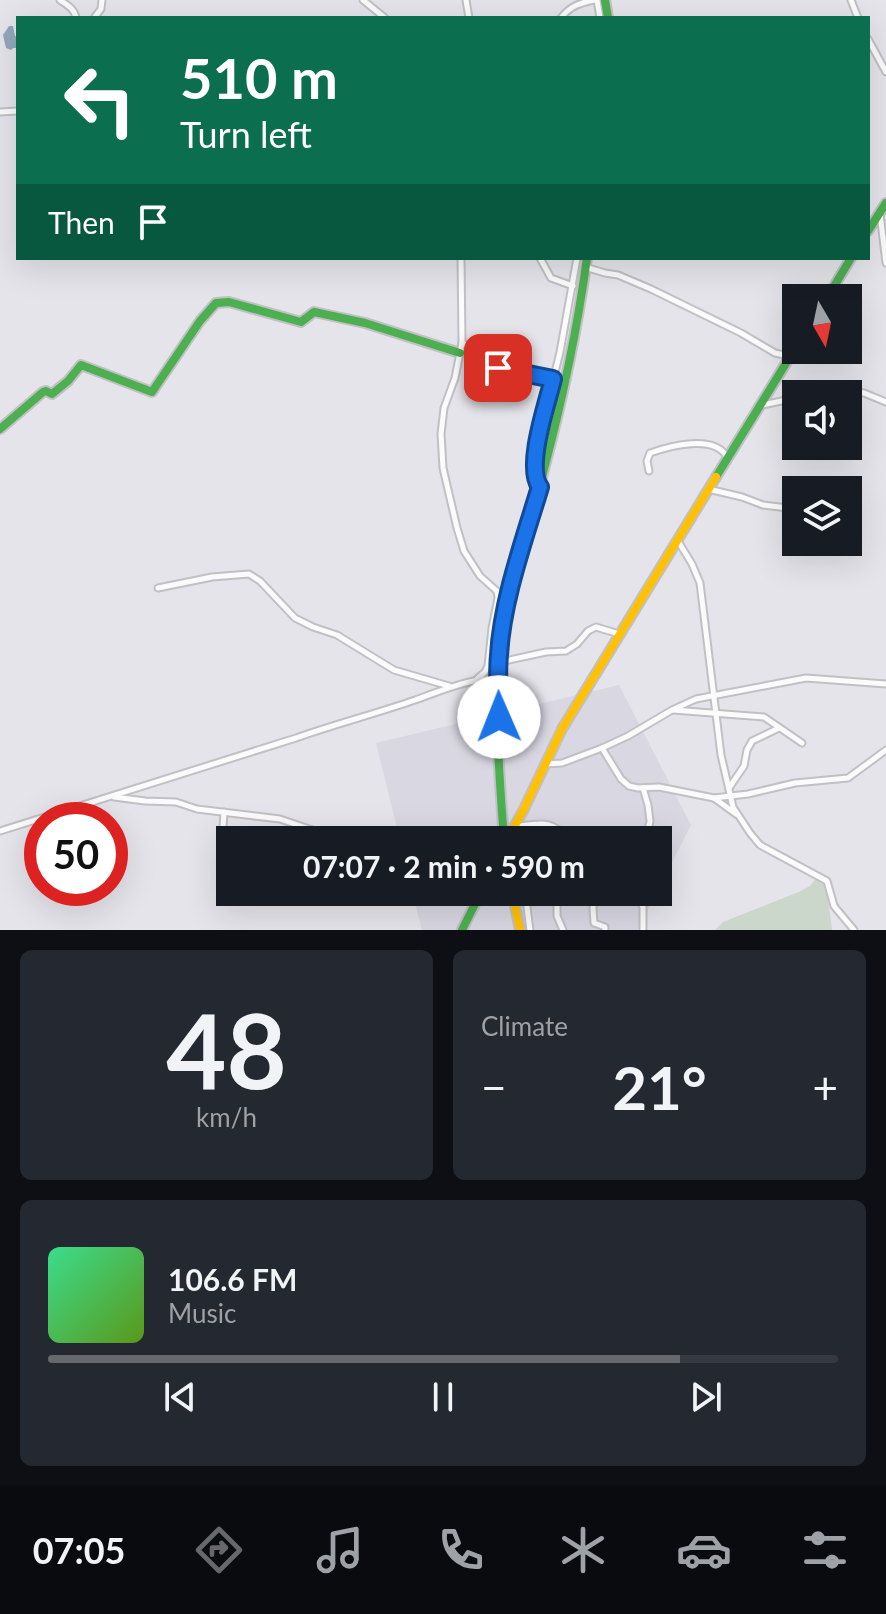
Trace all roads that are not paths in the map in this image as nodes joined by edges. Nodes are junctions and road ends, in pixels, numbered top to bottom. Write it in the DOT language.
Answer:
graph roads {
  1 [pos="60,0"];
  2 [pos="363,0"];
  3 [pos="596,0"];
  4 [pos="76,16"];
  5 [pos="383,16"];
  6 [pos="563,16"];
  7 [pos="870,43"];
  8 [pos="886,72"];
  9 [pos="886,203"];
  10 [pos="880,213"];
  11 [pos="870,228"];
  12 [pos="461,260"];
  13 [pos="541,260"];
  14 [pos="577,260"];
  15 [pos="850,260"];
  16 [pos="586,263"];
  17 [pos="886,263"];
  18 [pos="835,284"];
  19 [pos="573,286"];
  20 [pos="461,348"];
  21 [pos="782,354"];
  22 [pos="785,364"];
  23 [pos="553,379"];
  24 [pos="567,380"];
  25 [pos="862,393"];
  26 [pos="782,401"];
  27 [pos="886,402"];
  28 [pos="760,405"];
  29 [pos="0,429"];
  30 [pos="727,458"];
  31 [pos="649,471"];
  32 [pos="540,487"];
  33 [pos="708,489"];
  34 [pos="782,507"];
  35 [pos="677,540"];
  36 [pos="158,588"];
  37 [pos="497,590"];
  38 [pos="508,600"];
  39 [pos="619,634"];
  40 [pos="499,662"];
  41 [pos="498,678"];
  42 [pos="477,679"];
  43 [pos="886,684"];
  44 [pos="450,686"];
  45 [pos="714,695"];
  46 [pos="672,710"];
  47 [pos="716,715"];
  48 [pos="779,728"];
  49 [pos="802,743"];
  50 [pos="602,748"];
  51 [pos="886,750"];
  52 [pos="544,764"];
  53 [pos="643,788"];
  54 [pos="729,793"];
  55 [pos="109,796"];
  56 [pos="717,798"];
  57 [pos="224,812"];
  58 [pos="737,815"];
  59 [pos="223,826"];
  60 [pos="301,826"];
  61 [pos="504,826"];
  62 [pos="515,826"];
  63 [pos="522,826"];
  64 [pos="553,826"];
  65 [pos="649,826"];
  66 [pos="0,831"];
  67 [pos="474,906"];
  68 [pos="515,906"];
  69 [pos="527,906"];
  70 [pos="558,906"];
  71 [pos="593,906"];
  72 [pos="642,906"];
  73 [pos="462,930"];
  74 [pos="520,930"];
  75 [pos="530,930"];
  76 [pos="563,930"];
  77 [pos="605,930"];
  78 [pos="643,930"];
  79 [pos="854,930"];
  1 -- 4 [label="street"];
  2 -- 5 [label="street"];
  3 -- 6 [label="street"];
  7 -- 8 [label="street"];
  9 -- 10 [label="street"];
  10 -- 11 [label="street"];
  10 -- 17 [label="street"];
  12 -- 20 [label="street"];
  13 -- 19 [label="street"];
  14 -- 19 [label="street"];
  15 -- 18 [label="street"];
  16 -- 21 [label="street"];
  16 -- 24 [label="street"];
  19 -- 23 [label="street"];
  20 -- 23 [label="street"];
  20 -- 29 [label="street"];
  20 -- 37 [label="street"];
  22 -- 28 [label="street"];
  23 -- 24 [label="street"];
  23 -- 32 [label="street"];
  24 -- 32 [label="street"];
  25 -- 27 [label="street"];
  26 -- 28 [label="street"];
  28 -- 30 [label="street"];
  30 -- 31 [label="street"];
  30 -- 33 [label="street"];
  32 -- 38 [label="street"];
  33 -- 34 [label="street"];
  33 -- 35 [label="street"];
  35 -- 39 [label="street"];
  35 -- 45 [label="street"];
  36 -- 44 [label="street"];
  37 -- 38 [label="street"];
  37 -- 42 [label="street"];
  38 -- 40 [label="street"];
  39 -- 40 [label="street"];
  39 -- 52 [label="street"];
  40 -- 41 [label="street"];
  41 -- 42 [label="street"];
  41 -- 61 [label="street"];
  42 -- 44 [label="street"];
  43 -- 45 [label="street"];
  44 -- 55 [label="street"];
  45 -- 46 [label="street"];
  45 -- 47 [label="street"];
  46 -- 47 [label="street"];
  46 -- 50 [label="street"];
  47 -- 48 [label="street"];
  47 -- 54 [label="street"];
  48 -- 49 [label="street"];
  48 -- 54 [label="street"];
  50 -- 52 [label="street"];
  50 -- 53 [label="street"];
  51 -- 54 [label="street"];
  52 -- 62 [label="street"];
  53 -- 56 [label="street"];
  53 -- 65 [label="street"];
  54 -- 56 [label="street"];
  54 -- 58 [label="street"];
  55 -- 57 [label="street"];
  55 -- 66 [label="street"];
  56 -- 58 [label="street"];
  57 -- 59 [label="street"];
  57 -- 60 [label="street"];
  58 -- 79 [label="street"];
  63 -- 64 [label="street"];
  67 -- 73 [label="street"];
  68 -- 74 [label="street"];
  69 -- 75 [label="street"];
  70 -- 76 [label="street"];
  71 -- 77 [label="street"];
  72 -- 78 [label="street"];
}
